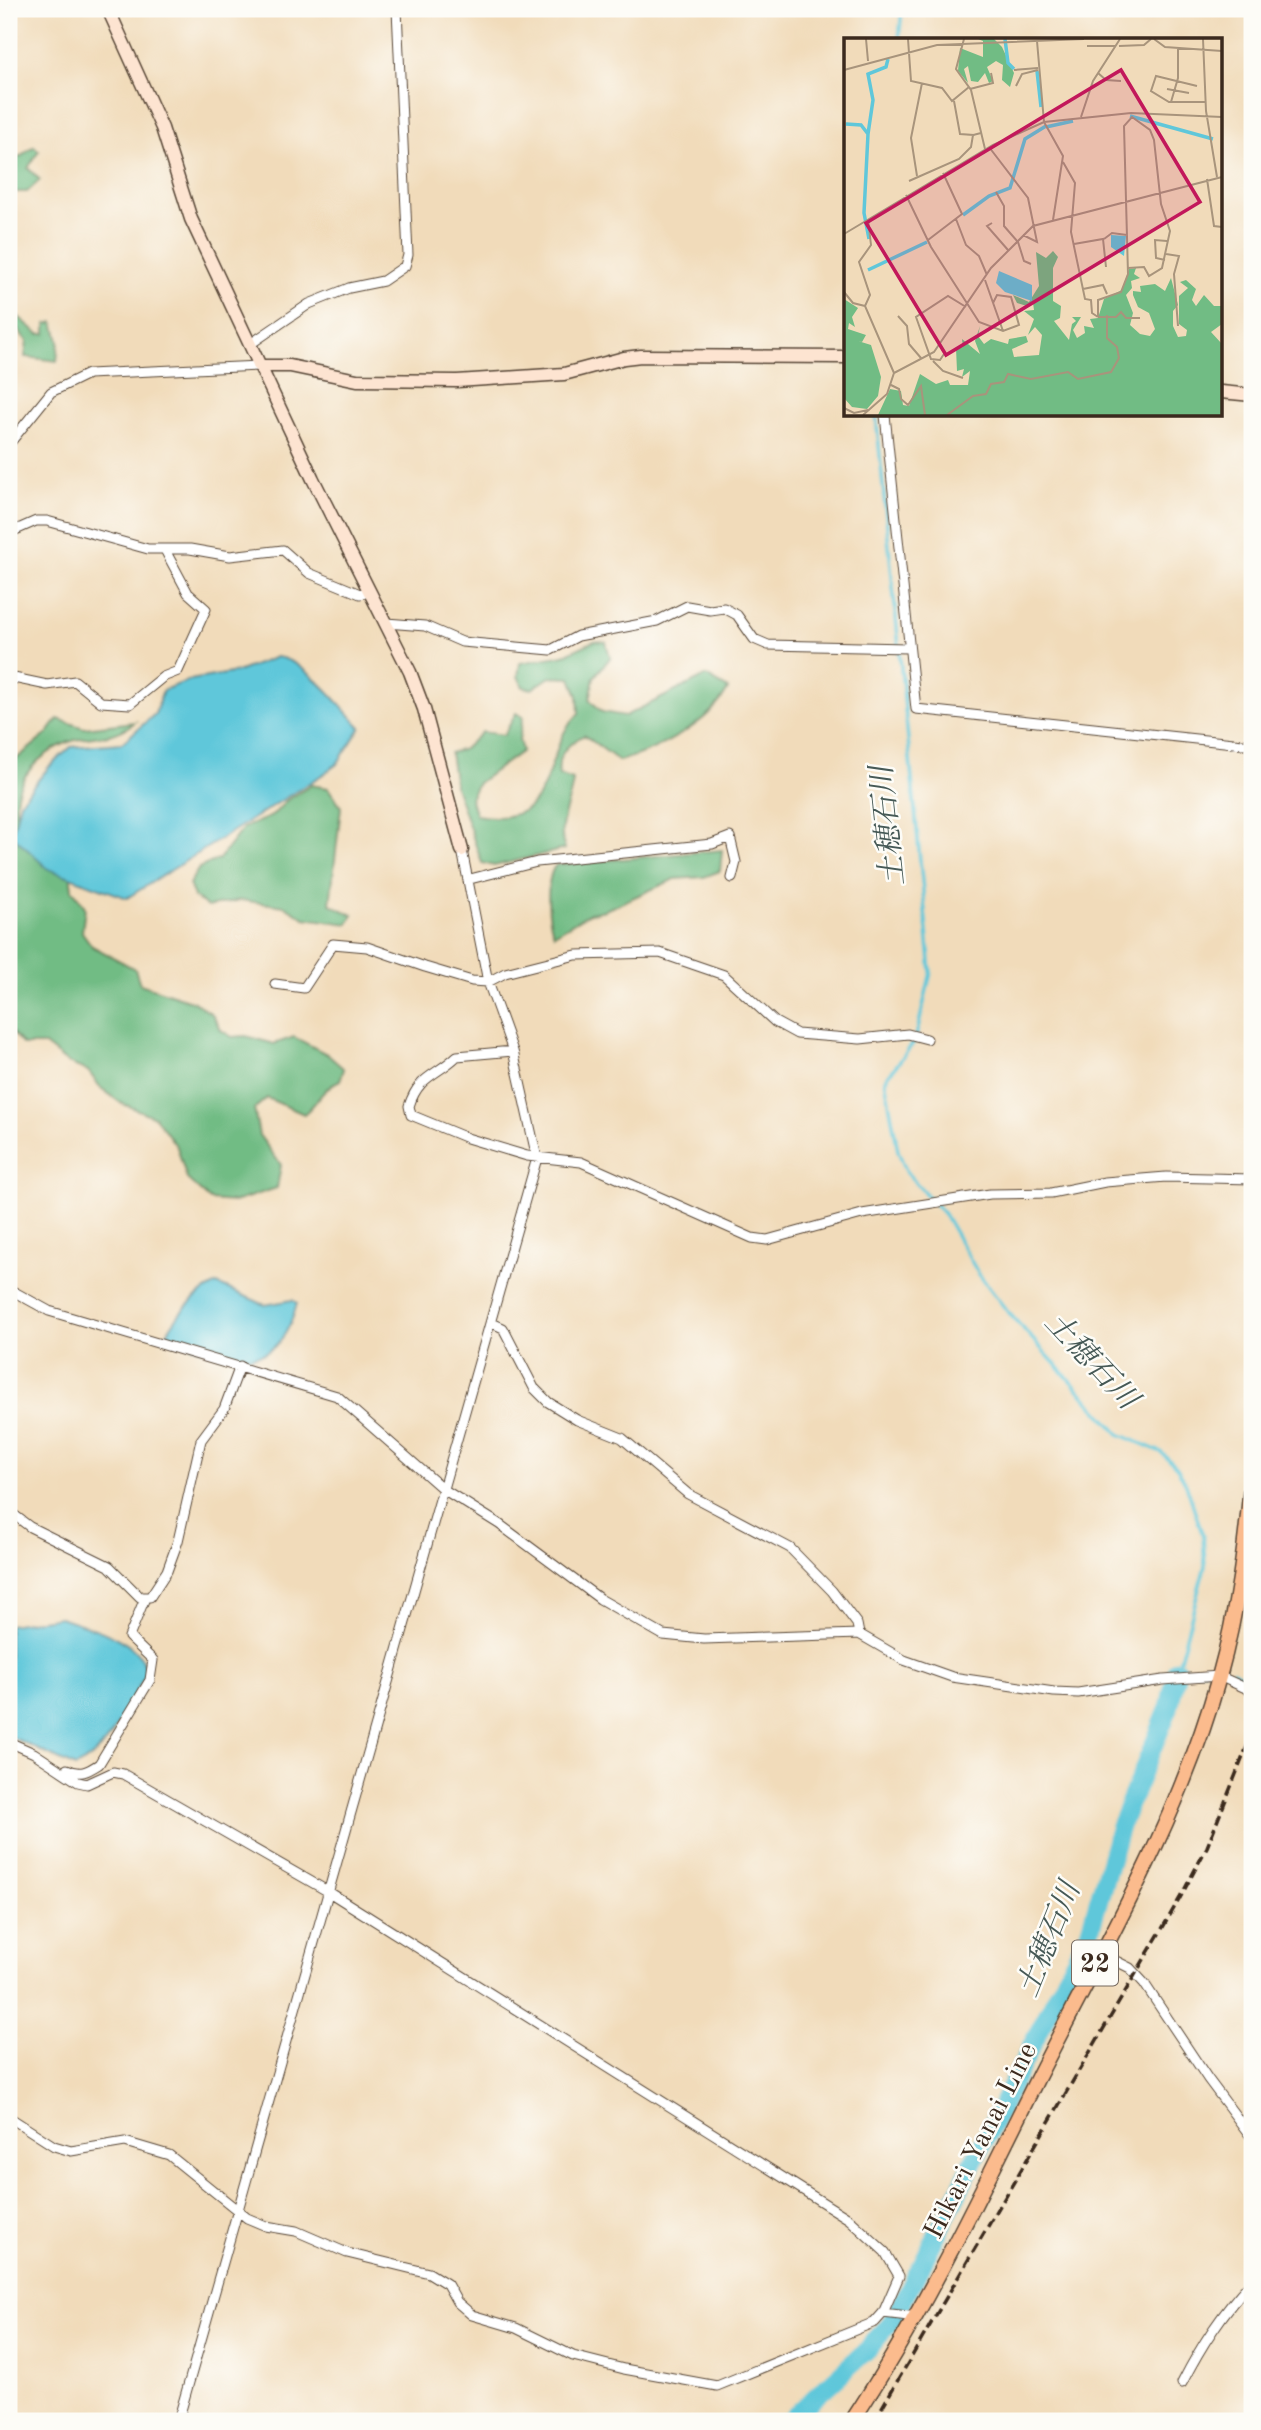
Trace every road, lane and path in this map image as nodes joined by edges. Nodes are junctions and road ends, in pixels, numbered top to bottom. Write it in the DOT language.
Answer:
graph roads {
  1 [pos="108,9"];
  2 [pos="397,9"];
  3 [pos="249,345"];
  4 [pos="844,357"];
  5 [pos="259,366"];
  6 [pos="1222,392"];
  7 [pos="1252,395"];
  8 [pos="885,416"];
  9 [pos="9,444"];
  10 [pos="9,533"];
  11 [pos="165,550"];
  12 [pos="369,592"];
  13 [pos="386,623"];
  14 [pos="903,648"];
  15 [pos="9,677"];
  16 [pos="1252,745"];
  17 [pos="462,850"];
  18 [pos="732,878"];
  19 [pos="470,879"];
  20 [pos="488,982"];
  21 [pos="275,985"];
  22 [pos="921,1038"];
  23 [pos="513,1051"];
  24 [pos="537,1158"];
  25 [pos="1252,1179"];
  26 [pos="9,1289"];
  27 [pos="492,1323"];
  28 [pos="240,1366"];
  29 [pos="1252,1474"];
  30 [pos="443,1489"];
  31 [pos="9,1511"];
  32 [pos="145,1598"];
  33 [pos="859,1634"];
  34 [pos="1219,1676"];
  35 [pos="1252,1691"];
  36 [pos="9,1742"];
  37 [pos="59,1770"];
  38 [pos="329,1892"];
  39 [pos="1100,1953"];
  40 [pos="9,2118"];
  41 [pos="1252,2138"];
  42 [pos="239,2211"];
  43 [pos="1252,2281"];
  44 [pos="885,2313"];
  45 [pos="913,2317"];
  46 [pos="1182,2383"];
  47 [pos="178,2421"];
  48 [pos="852,2421"];
  1 -- 3 [label="street"];
  2 -- 3 [label="street"];
  3 -- 5 [label="street"];
  4 -- 5 [label="street"];
  5 -- 9 [label="street"];
  5 -- 12 [label="street"];
  6 -- 7 [label="street"];
  8 -- 14 [label="street"];
  10 -- 11 [label="street"];
  11 -- 12 [label="street"];
  11 -- 15 [label="street"];
  12 -- 13 [label="street"];
  13 -- 14 [label="street"];
  13 -- 17 [label="street"];
  14 -- 16 [label="street"];
  17 -- 19 [label="street"];
  18 -- 19 [label="street"];
  19 -- 20 [label="street"];
  20 -- 21 [label="street"];
  20 -- 22 [label="street"];
  20 -- 23 [label="street"];
  23 -- 24 [label="street"];
  23 -- 24 [label="street"];
  24 -- 25 [label="street"];
  24 -- 27 [label="street"];
  26 -- 28 [label="street"];
  27 -- 30 [label="street"];
  27 -- 33 [label="street"];
  28 -- 30 [label="street"];
  28 -- 32 [label="street"];
  29 -- 34 [label="main road, Hikari Yanai Line / 22"];
  30 -- 33 [label="street"];
  30 -- 38 [label="street"];
  31 -- 32 [label="street"];
  32 -- 37 [label="street"];
  33 -- 34 [label="street"];
  34 -- 35 [label="street"];
  34 -- 39 [label="main road, Hikari Yanai Line / 22"];
  36 -- 37 [label="street"];
  37 -- 38 [label="street"];
  38 -- 42 [label="street"];
  38 -- 44 [label="street"];
  39 -- 41 [label="street"];
  39 -- 45 [label="main road, Hikari Yanai Line / 22"];
  40 -- 42 [label="street"];
  42 -- 44 [label="street"];
  42 -- 47 [label="street"];
  43 -- 46 [label="street"];
  44 -- 45 [label="street"];
  45 -- 48 [label="main road, Hikari Yanai Line / 22"];
}
